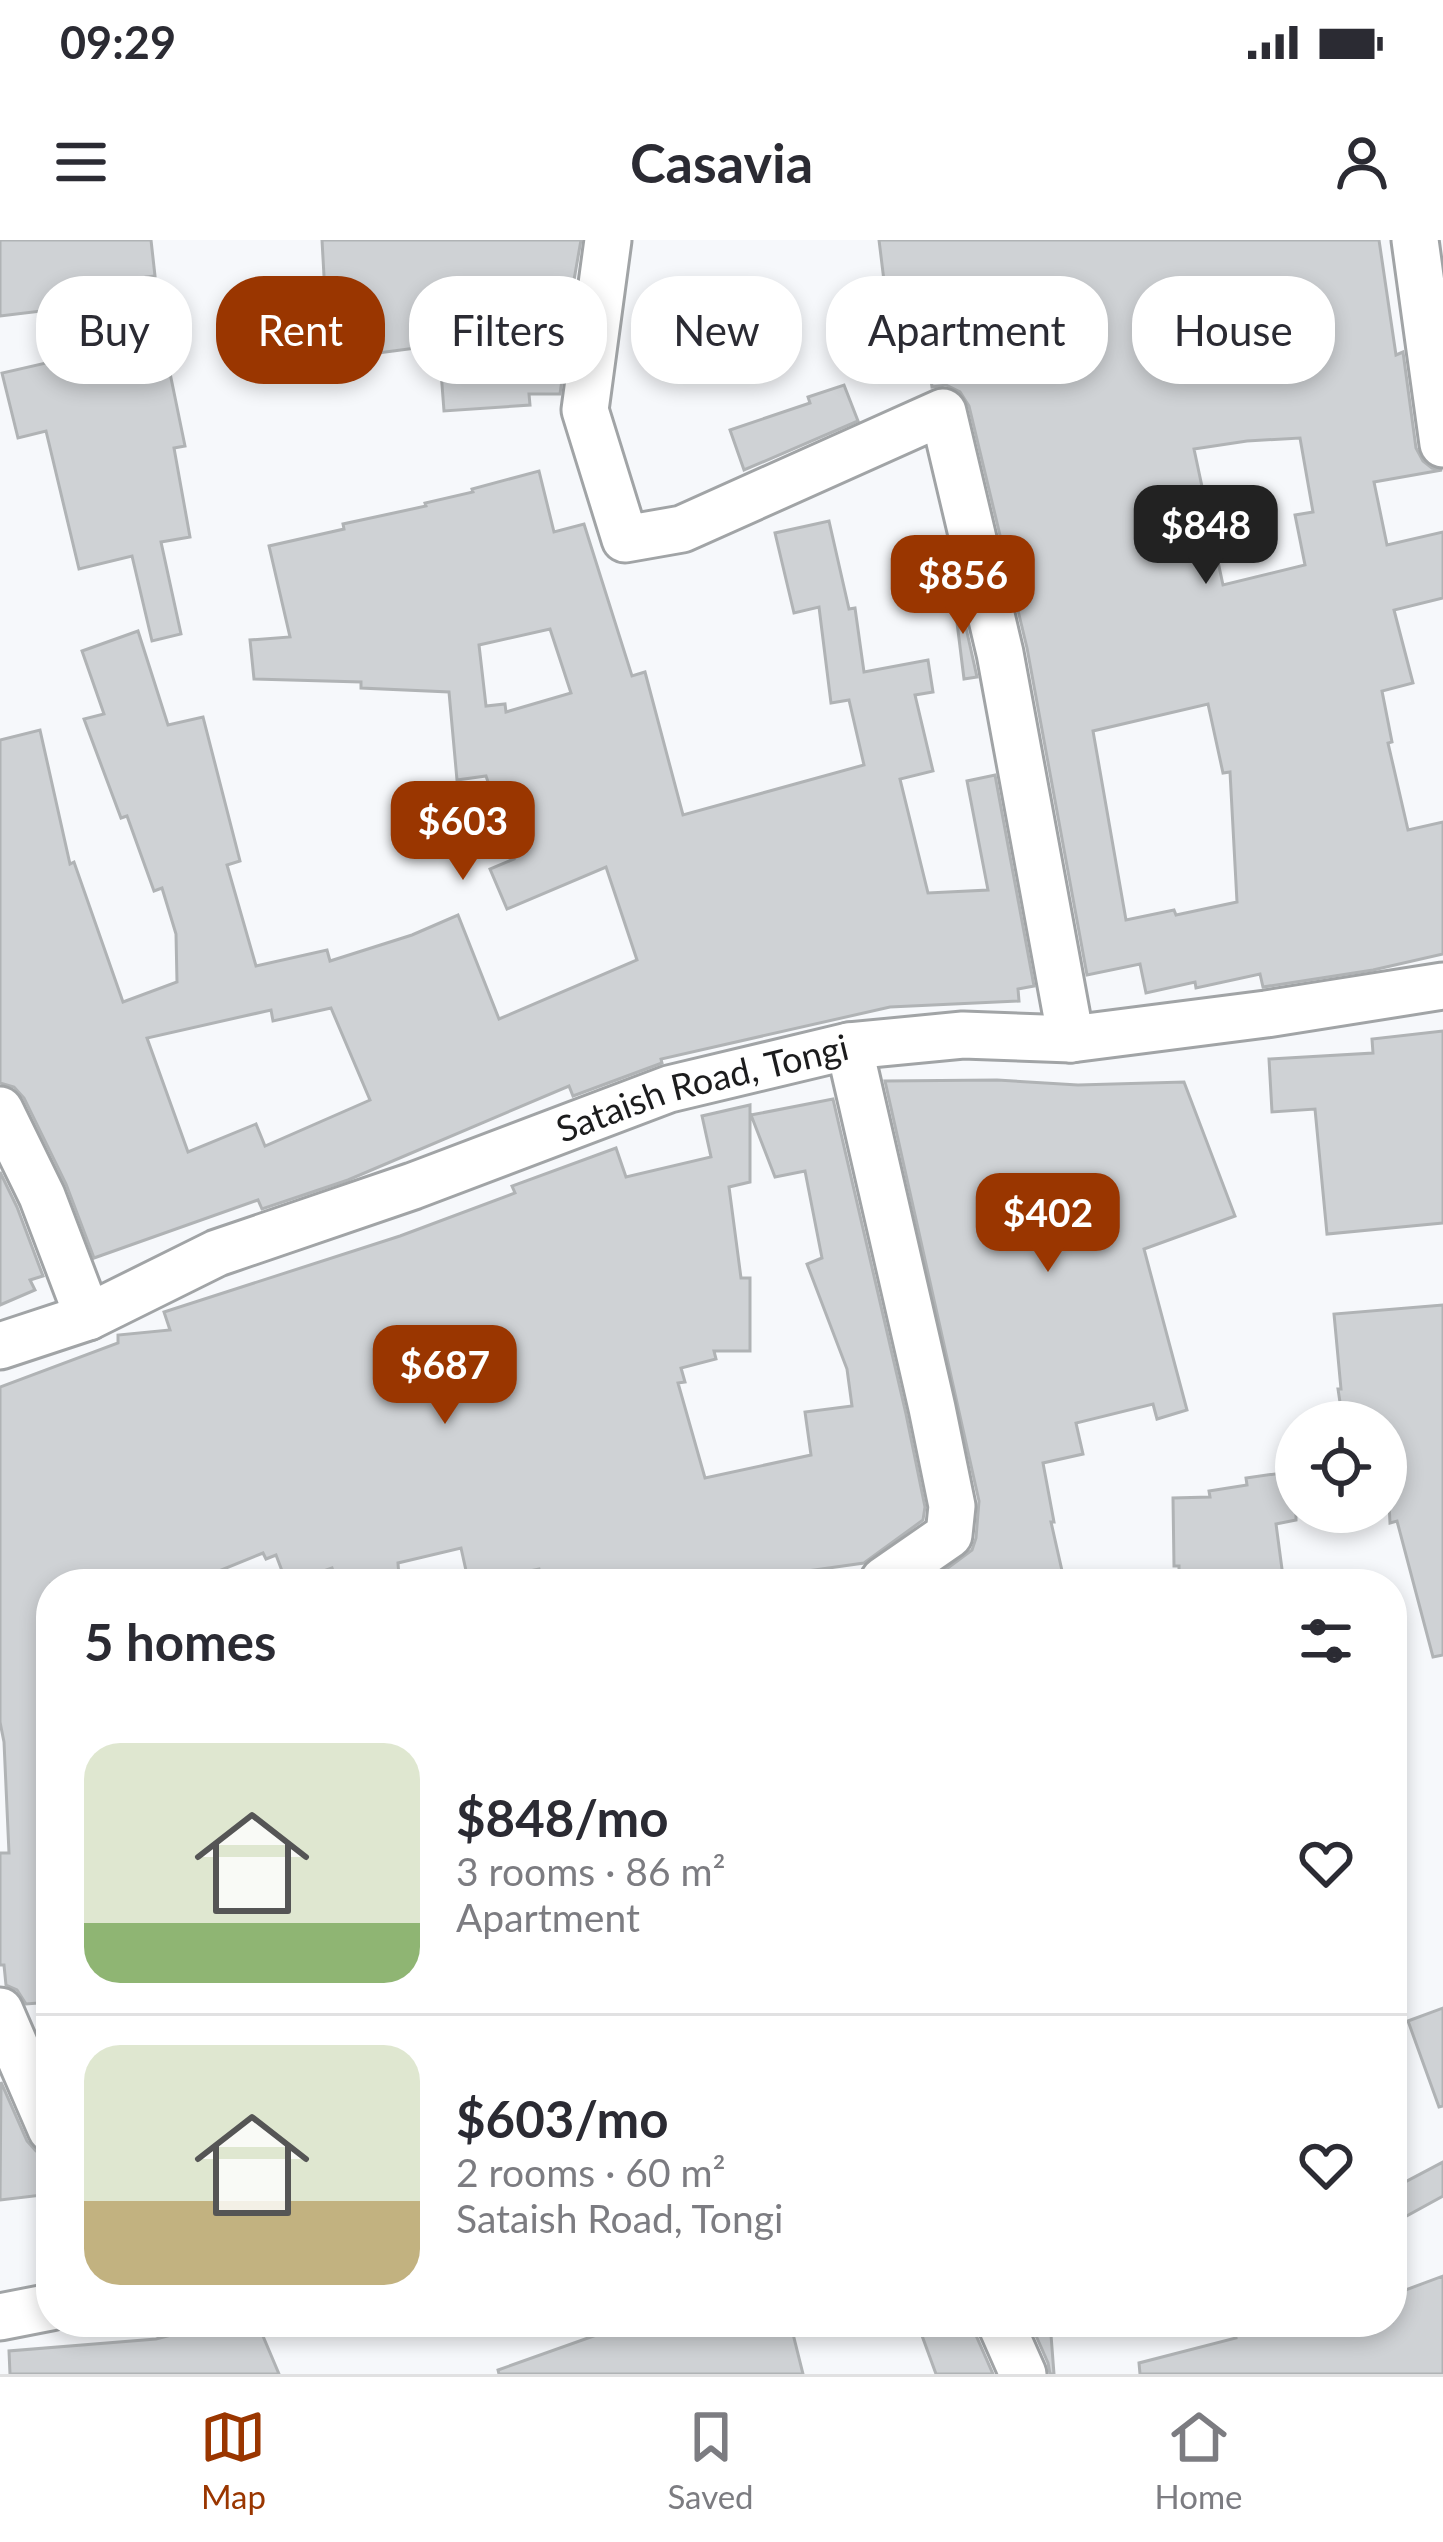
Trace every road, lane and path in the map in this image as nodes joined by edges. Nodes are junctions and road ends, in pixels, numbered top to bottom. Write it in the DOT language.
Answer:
graph roads {
  1 [pos="608,240"];
  2 [pos="1415,240"];
  3 [pos="1443,444"];
  4 [pos="1443,986"];
  5 [pos="1071,1039"];
  6 [pos="849,1046"];
  7 [pos="0,1111"];
  8 [pos="88,1317"];
  9 [pos="0,1346"];
  10 [pos="900,1569"];
  11 [pos="0,2011"];
  12 [pos="36,2094"];
  13 [pos="36,2310"];
  14 [pos="0,2317"];
  15 [pos="1007,2337"];
  16 [pos="1023,2374"];
  1 -- 5 [label="street"];
  2 -- 3 [label="street"];
  4 -- 5 [label="street, Sataish Road, Tongi"];
  5 -- 6 [label="street, Sataish Road, Tongi"];
  6 -- 8 [label="street, Sataish Road, Tongi"];
  6 -- 10 [label="street"];
  7 -- 8 [label="street"];
  8 -- 9 [label="street, Sataish Road, Tongi"];
  11 -- 12 [label="street"];
  13 -- 14 [label="street"];
  15 -- 16 [label="street"];
}
